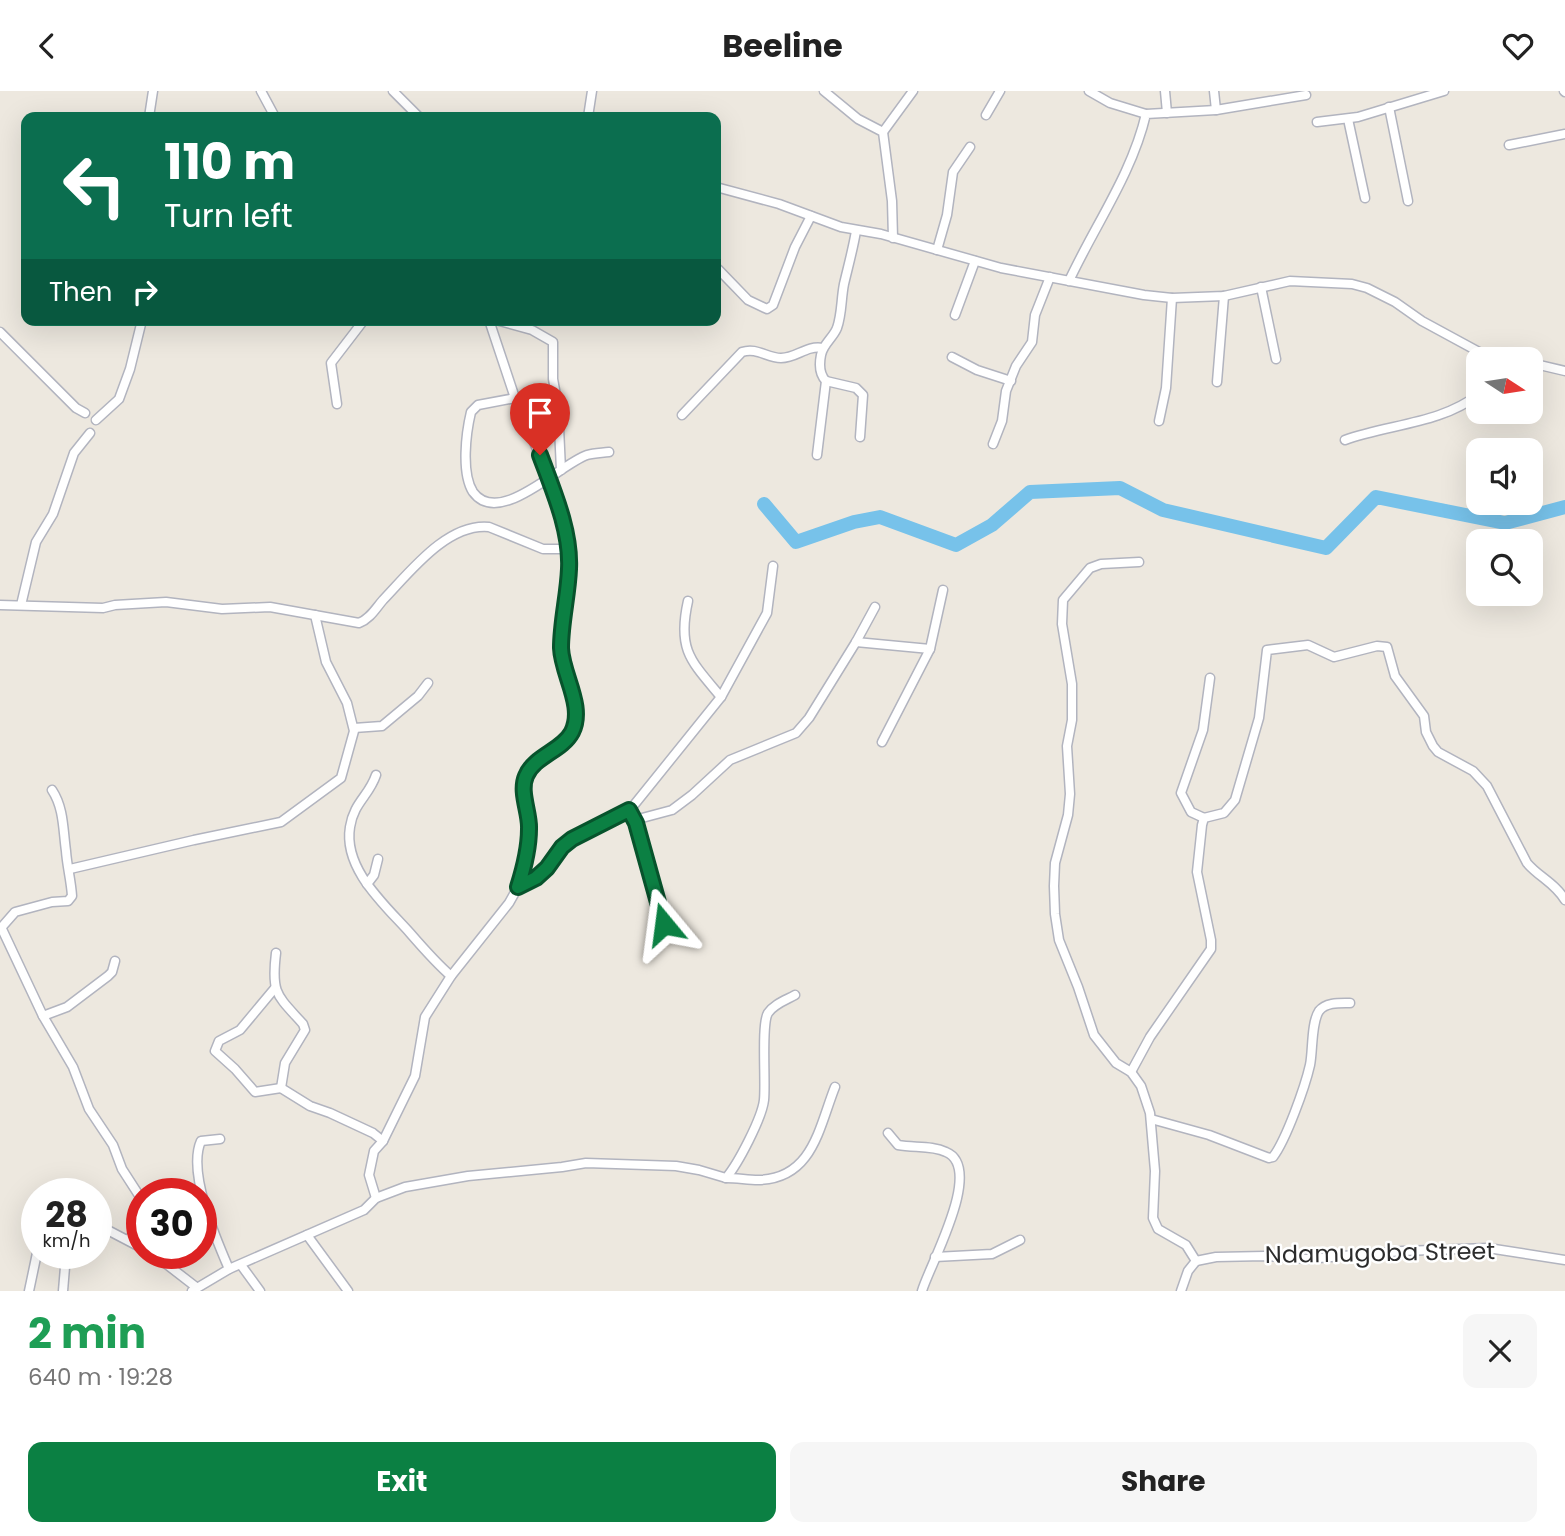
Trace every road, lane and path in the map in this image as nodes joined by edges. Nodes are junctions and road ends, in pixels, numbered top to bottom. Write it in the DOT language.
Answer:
graph roads {
  1 [pos="153,91"];
  2 [pos="261,91"];
  3 [pos="393,91"];
  4 [pos="592,91"];
  5 [pos="824,91"];
  6 [pos="913,91"];
  7 [pos="1000,91"];
  8 [pos="1089,91"];
  9 [pos="1165,91"];
  10 [pos="1213,91"];
  11 [pos="1266,91"];
  12 [pos="1444,91"];
  13 [pos="1306,95"];
  14 [pos="1410,96"];
  15 [pos="1271,100"];
  16 [pos="1389,107"];
  17 [pos="1216,110"];
  18 [pos="150,112"];
  19 [pos="272,112"];
  20 [pos="414,112"];
  21 [pos="589,112"];
  22 [pos="1167,113"];
  23 [pos="1146,114"];
  24 [pos="986,115"];
  25 [pos="1348,119"];
  26 [pos="1317,122"];
  27 [pos="883,132"];
  28 [pos="1565,134"];
  29 [pos="1509,145"];
  30 [pos="970,147"];
  31 [pos="721,188"];
  32 [pos="1365,198"];
  33 [pos="1408,201"];
  34 [pos="811,216"];
  35 [pos="856,231"];
  36 [pos="893,238"];
  37 [pos="937,250"];
  38 [pos="975,261"];
  39 [pos="721,271"];
  40 [pos="1050,277"];
  41 [pos="1069,281"];
  42 [pos="1261,287"];
  43 [pos="1224,296"];
  44 [pos="1172,298"];
  45 [pos="955,316"];
  46 [pos="141,326"];
  47 [pos="359,326"];
  48 [pos="491,326"];
  49 [pos="518,326"];
  50 [pos="0,332"];
  51 [pos="1470,347"];
  52 [pos="823,348"];
  53 [pos="951,357"];
  54 [pos="1276,359"];
  55 [pos="1544,366"];
  56 [pos="1565,371"];
  57 [pos="826,381"];
  58 [pos="1011,381"];
  59 [pos="1217,382"];
  60 [pos="515,398"];
  61 [pos="1466,402"];
  62 [pos="337,404"];
  63 [pos="85,414"];
  64 [pos="682,415"];
  65 [pos="96,420"];
  66 [pos="1159,421"];
  67 [pos="90,433"];
  68 [pos="860,437"];
  69 [pos="1345,440"];
  70 [pos="993,444"];
  71 [pos="608,452"];
  72 [pos="817,455"];
  73 [pos="561,470"];
  74 [pos="549,478"];
  75 [pos="569,549"];
  76 [pos="1139,562"];
  77 [pos="773,566"];
  78 [pos="943,590"];
  79 [pos="688,601"];
  80 [pos="0,605"];
  81 [pos="21,605"];
  82 [pos="875,607"];
  83 [pos="315,615"];
  84 [pos="856,642"];
  85 [pos="930,649"];
  86 [pos="1210,678"];
  87 [pos="428,683"];
  88 [pos="721,697"];
  89 [pos="354,728"];
  90 [pos="882,742"];
  91 [pos="376,775"];
  92 [pos="52,790"];
  93 [pos="629,810"];
  94 [pos="1204,818"];
  95 [pos="636,823"];
  96 [pos="378,859"];
  97 [pos="70,869"];
  98 [pos="367,884"];
  99 [pos="518,887"];
  100 [pos="1565,900"];
  101 [pos="1,929"];
  102 [pos="655,930"];
  103 [pos="276,953"];
  104 [pos="116,961"];
  105 [pos="451,976"];
  106 [pos="275,988"];
  107 [pos="795,995"];
  108 [pos="1350,1003"];
  109 [pos="43,1016"];
  110 [pos="1131,1072"];
  111 [pos="835,1087"];
  112 [pos="281,1088"];
  113 [pos="1151,1119"];
  114 [pos="888,1133"];
  115 [pos="220,1139"];
  116 [pos="383,1141"];
  117 [pos="128,1178"];
  118 [pos="726,1178"];
  119 [pos="376,1198"];
  120 [pos="307,1235"];
  121 [pos="1020,1240"];
  122 [pos="935,1257"];
  123 [pos="1565,1260"];
  124 [pos="1196,1262"];
  125 [pos="241,1265"];
  126 [pos="34,1269"];
  127 [pos="65,1269"];
  128 [pos="171,1269"];
  129 [pos="229,1269"];
  130 [pos="194,1289"];
  131 [pos="29,1291"];
  132 [pos="63,1291"];
  133 [pos="260,1291"];
  134 [pos="348,1291"];
  135 [pos="922,1291"];
  136 [pos="1181,1291"];
  1 -- 18 [label="street"];
  2 -- 19 [label="street"];
  3 -- 20 [label="street"];
  4 -- 21 [label="street"];
  5 -- 27 [label="street"];
  6 -- 27 [label="street"];
  7 -- 24 [label="street"];
  8 -- 23 [label="street"];
  9 -- 22 [label="street"];
  10 -- 17 [label="street"];
  11 -- 15 [label="street"];
  12 -- 14 [label="street"];
  13 -- 15 [label="street"];
  14 -- 16 [label="street"];
  15 -- 17 [label="street"];
  16 -- 25 [label="street"];
  16 -- 33 [label="street"];
  17 -- 22 [label="street"];
  22 -- 23 [label="street"];
  23 -- 41 [label="street"];
  25 -- 26 [label="street"];
  25 -- 32 [label="street"];
  27 -- 36 [label="street"];
  28 -- 29 [label="street"];
  30 -- 37 [label="street"];
  31 -- 34 [label="street"];
  34 -- 35 [label="street"];
  34 -- 39 [label="street"];
  35 -- 36 [label="street"];
  35 -- 52 [label="street"];
  36 -- 37 [label="street"];
  37 -- 38 [label="street"];
  38 -- 40 [label="street"];
  38 -- 45 [label="street"];
  40 -- 41 [label="street"];
  40 -- 58 [label="street"];
  41 -- 44 [label="street"];
  42 -- 43 [label="street"];
  42 -- 51 [label="street"];
  42 -- 54 [label="street"];
  43 -- 44 [label="street"];
  43 -- 59 [label="street"];
  44 -- 66 [label="street"];
  46 -- 65 [label="street"];
  47 -- 62 [label="street"];
  48 -- 60 [label="street"];
  49 -- 73 [label="street"];
  50 -- 63 [label="street"];
  52 -- 57 [label="street"];
  52 -- 64 [label="street"];
  53 -- 58 [label="street"];
  55 -- 56 [label="street"];
  57 -- 68 [label="street"];
  57 -- 72 [label="street"];
  58 -- 70 [label="street"];
  60 -- 74 [label="street"];
  60 -- 74 [label="street"];
  61 -- 69 [label="street"];
  67 -- 81 [label="street"];
  71 -- 73 [label="street"];
  73 -- 74 [label="street"];
  74 -- 75 [label="street"];
  75 -- 83 [label="street"];
  75 -- 99 [label="street"];
  76 -- 110 [label="street"];
  77 -- 88 [label="street"];
  78 -- 85 [label="street"];
  79 -- 88 [label="street"];
  80 -- 81 [label="street"];
  81 -- 83 [label="street"];
  82 -- 84 [label="street"];
  83 -- 89 [label="street"];
  84 -- 85 [label="street"];
  84 -- 95 [label="street"];
  85 -- 90 [label="street"];
  86 -- 94 [label="street"];
  87 -- 89 [label="street"];
  88 -- 93 [label="street"];
  89 -- 97 [label="street"];
  91 -- 98 [label="street"];
  92 -- 97 [label="street"];
  93 -- 95 [label="street"];
  93 -- 99 [label="street"];
  94 -- 100 [label="street"];
  94 -- 110 [label="street"];
  95 -- 102 [label="street"];
  96 -- 98 [label="street"];
  97 -- 101 [label="street"];
  98 -- 105 [label="street"];
  99 -- 105 [label="street"];
  101 -- 109 [label="street"];
  103 -- 106 [label="street"];
  104 -- 109 [label="street"];
  105 -- 116 [label="street"];
  106 -- 112 [label="street"];
  106 -- 112 [label="street"];
  107 -- 118 [label="street"];
  108 -- 113 [label="street"];
  109 -- 117 [label="street"];
  110 -- 113 [label="street"];
  111 -- 118 [label="street"];
  112 -- 116 [label="street"];
  113 -- 124 [label="street"];
  114 -- 122 [label="street"];
  115 -- 129 [label="street"];
  116 -- 119 [label="street"];
  118 -- 119 [label="street"];
  119 -- 120 [label="street"];
  120 -- 125 [label="street"];
  120 -- 134 [label="street"];
  121 -- 122 [label="street"];
  122 -- 135 [label="street"];
  123 -- 124 [label="street, Ndamugoba Street"];
  124 -- 136 [label="street"];
  125 -- 129 [label="street"];
  125 -- 133 [label="street"];
  126 -- 131 [label="street"];
  127 -- 132 [label="street"];
  128 -- 130 [label="street"];
  129 -- 130 [label="street"];
}
